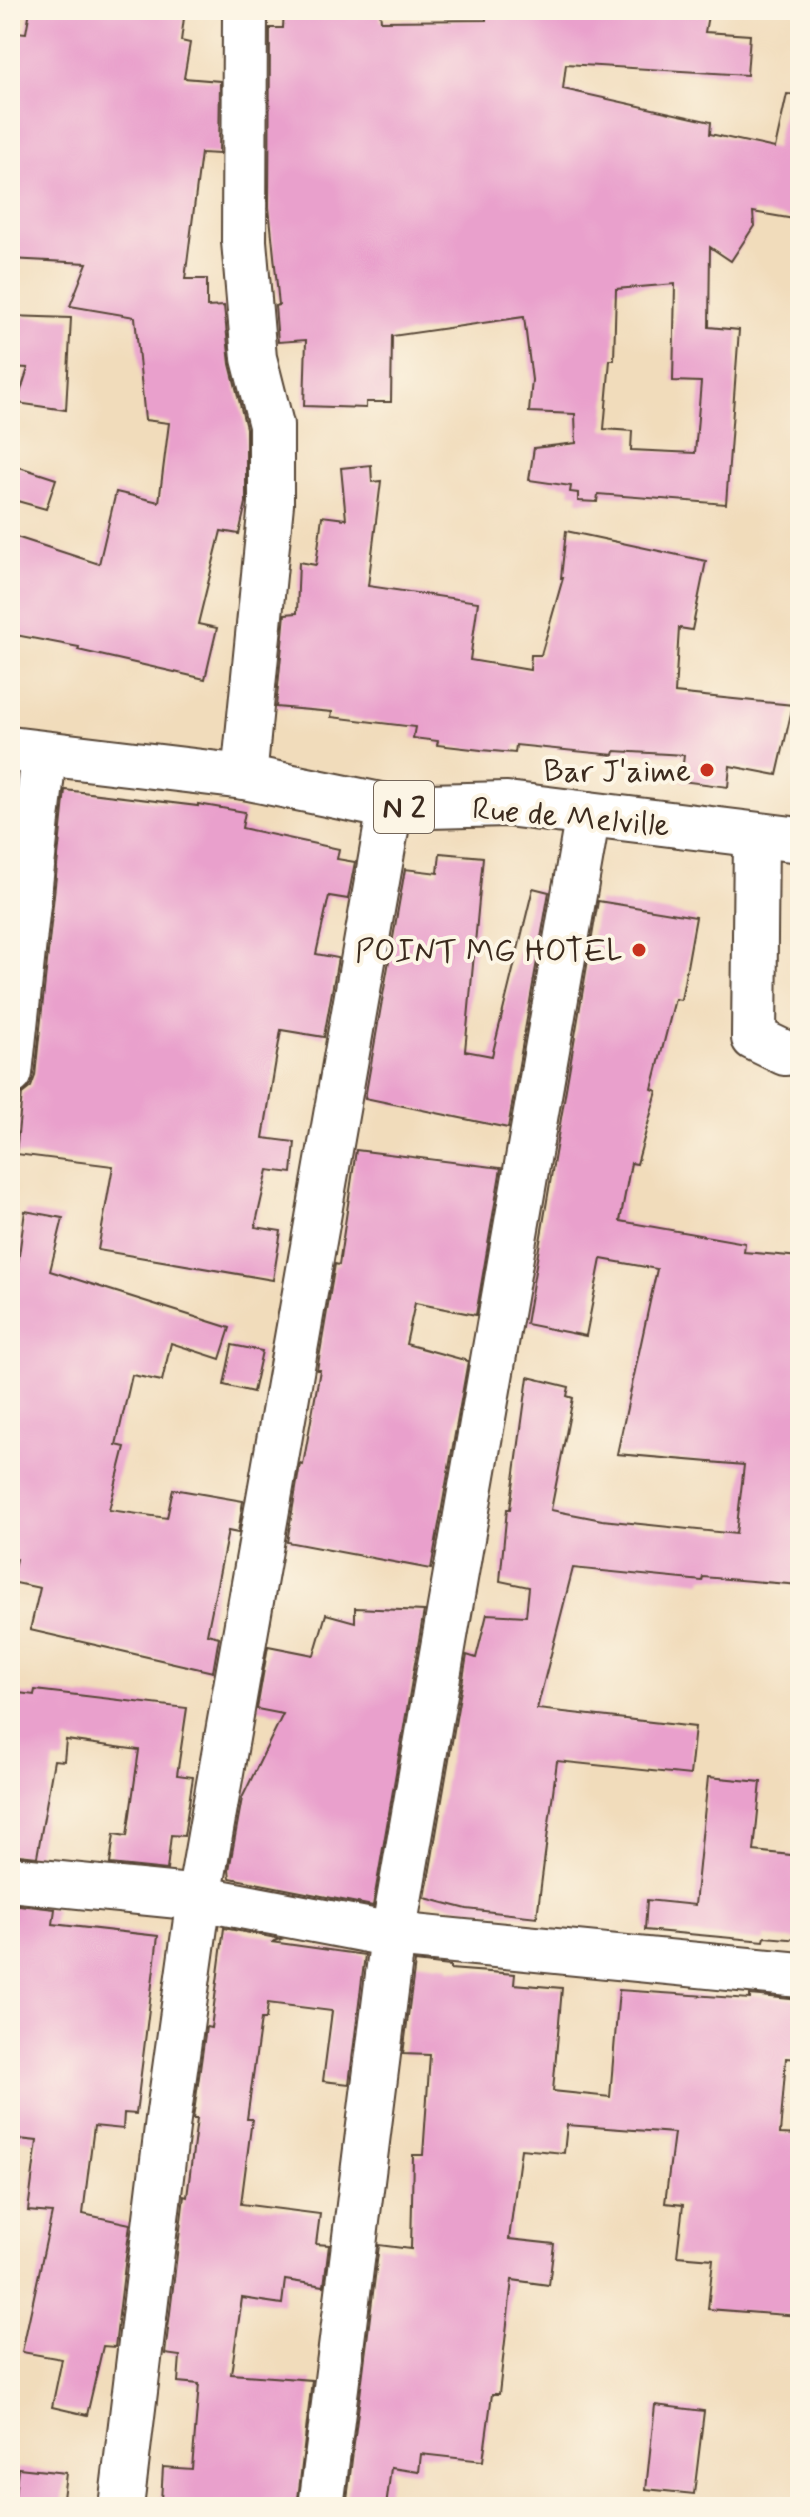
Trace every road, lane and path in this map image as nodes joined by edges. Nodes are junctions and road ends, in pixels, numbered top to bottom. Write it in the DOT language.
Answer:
graph roads {
  1 [pos="245,10"];
  2 [pos="27,752"];
  3 [pos="244,777"];
  4 [pos="390,807"];
  5 [pos="588,814"];
  6 [pos="756,835"];
  7 [pos="800,840"];
  8 [pos="785,1053"];
  9 [pos="10,1073"];
  10 [pos="10,1879"];
  11 [pos="199,1898"];
  12 [pos="393,1935"];
  13 [pos="800,1975"];
  14 [pos="121,2507"];
  15 [pos="321,2507"];
  1 -- 3 [label="street"];
  2 -- 3 [label="street, Rue de Melville / N 2"];
  2 -- 9 [label="street"];
  3 -- 4 [label="street, Rue de Melville / N 2"];
  4 -- 5 [label="street, Rue de Melville / N 2"];
  4 -- 11 [label="street"];
  5 -- 6 [label="street, Rue de Melville / N 2"];
  5 -- 12 [label="street"];
  6 -- 7 [label="street, Rue de Melville / N 2"];
  6 -- 8 [label="street"];
  10 -- 11 [label="street"];
  11 -- 12 [label="street"];
  11 -- 14 [label="street"];
  12 -- 13 [label="street"];
  12 -- 15 [label="street"];
}
